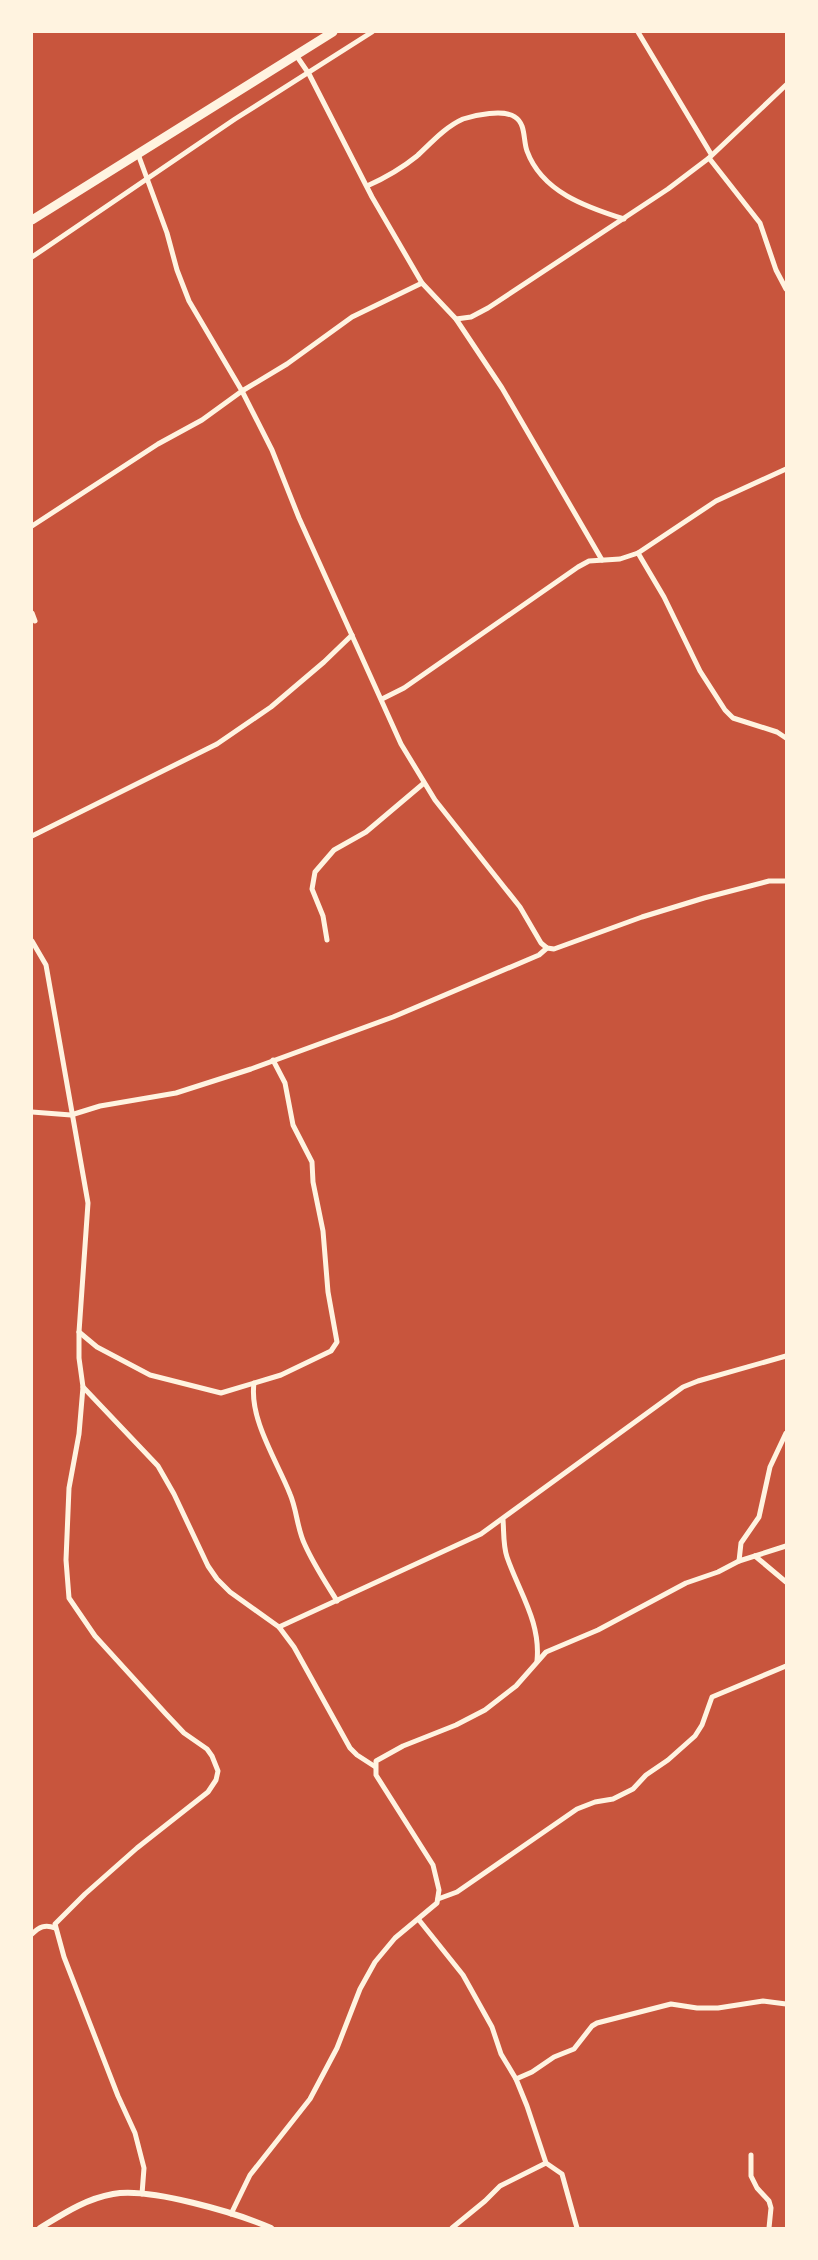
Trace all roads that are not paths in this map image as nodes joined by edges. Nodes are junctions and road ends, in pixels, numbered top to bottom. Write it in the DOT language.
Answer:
graph roads {
  1 [pos="333,32"];
  2 [pos="372,32"];
  3 [pos="638,32"];
  4 [pos="296,55"];
  5 [pos="309,74"];
  6 [pos="786,85"];
  7 [pos="138,154"];
  8 [pos="710,156"];
  9 [pos="147,180"];
  10 [pos="367,187"];
  11 [pos="624,219"];
  12 [pos="32,220"];
  13 [pos="32,257"];
  14 [pos="422,283"];
  15 [pos="786,289"];
  16 [pos="471,317"];
  17 [pos="456,319"];
  18 [pos="463,330"];
  19 [pos="242,391"];
  20 [pos="786,469"];
  21 [pos="32,526"];
  22 [pos="638,554"];
  23 [pos="602,560"];
  24 [pos="32,613"];
  25 [pos="35,621"];
  26 [pos="352,635"];
  27 [pos="382,699"];
  28 [pos="786,738"];
  29 [pos="424,783"];
  30 [pos="32,836"];
  31 [pos="786,881"];
  32 [pos="327,940"];
  33 [pos="32,941"];
  34 [pos="547,948"];
  35 [pos="274,1060"];
  36 [pos="32,1112"];
  37 [pos="71,1115"];
  38 [pos="79,1332"];
  39 [pos="786,1356"];
  40 [pos="254,1382"];
  41 [pos="83,1387"];
  42 [pos="786,1433"];
  43 [pos="503,1520"];
  44 [pos="786,1546"];
  45 [pos="755,1556"];
  46 [pos="739,1561"];
  47 [pos="786,1581"];
  48 [pos="337,1601"];
  49 [pos="279,1627"];
  50 [pos="537,1661"];
  51 [pos="786,1665"];
  52 [pos="374,1766"];
  53 [pos="438,1899"];
  54 [pos="419,1920"];
  55 [pos="55,1928"];
  56 [pos="32,1934"];
  57 [pos="786,2004"];
  58 [pos="516,2079"];
  59 [pos="751,2155"];
  60 [pos="546,2163"];
  61 [pos="142,2194"];
  62 [pos="232,2214"];
  63 [pos="40,2228"];
  64 [pos="271,2228"];
  65 [pos="452,2228"];
  66 [pos="577,2228"];
  67 [pos="769,2228"];
  1 -- 4 [label="highway"];
  2 -- 5 [label="street"];
  3 -- 8 [label="street"];
  4 -- 5 [label="street"];
  4 -- 7 [label="highway"];
  5 -- 9 [label="street"];
  5 -- 10 [label="street"];
  6 -- 8 [label="street"];
  7 -- 9 [label="street"];
  7 -- 12 [label="highway"];
  8 -- 11 [label="street"];
  8 -- 15 [label="street"];
  9 -- 13 [label="street"];
  9 -- 19 [label="street"];
  10 -- 11 [label="street"];
  10 -- 14 [label="street"];
  11 -- 16 [label="street"];
  14 -- 17 [label="street"];
  14 -- 19 [label="street"];
  16 -- 17 [label="street"];
  16 -- 18 [label="street"];
  17 -- 18 [label="street"];
  18 -- 23 [label="street"];
  19 -- 21 [label="street"];
  19 -- 26 [label="street"];
  20 -- 22 [label="street"];
  22 -- 23 [label="street"];
  22 -- 28 [label="street"];
  23 -- 27 [label="street"];
  24 -- 25 [label="street"];
  26 -- 27 [label="street"];
  26 -- 30 [label="street"];
  27 -- 29 [label="street"];
  29 -- 32 [label="street"];
  29 -- 34 [label="street"];
  31 -- 34 [label="street"];
  33 -- 37 [label="street"];
  34 -- 35 [label="street"];
  35 -- 37 [label="street"];
  35 -- 40 [label="street"];
  36 -- 37 [label="street"];
  37 -- 38 [label="street"];
  38 -- 40 [label="street"];
  38 -- 41 [label="street"];
  39 -- 43 [label="street"];
  40 -- 48 [label="street"];
  41 -- 49 [label="street"];
  41 -- 55 [label="street"];
  42 -- 46 [label="street"];
  43 -- 48 [label="street"];
  43 -- 50 [label="street"];
  44 -- 45 [label="street"];
  45 -- 46 [label="street"];
  45 -- 47 [label="street"];
  46 -- 50 [label="street"];
  48 -- 49 [label="street"];
  49 -- 52 [label="street"];
  50 -- 52 [label="street"];
  51 -- 53 [label="street"];
  52 -- 53 [label="street"];
  53 -- 54 [label="street"];
  54 -- 58 [label="street"];
  54 -- 62 [label="street"];
  55 -- 56 [label="street"];
  55 -- 61 [label="street"];
  57 -- 58 [label="street"];
  58 -- 60 [label="street"];
  59 -- 67 [label="street"];
  60 -- 65 [label="street"];
  60 -- 66 [label="street"];
  61 -- 62 [label="street"];
  61 -- 63 [label="street"];
  62 -- 64 [label="street"];
}
